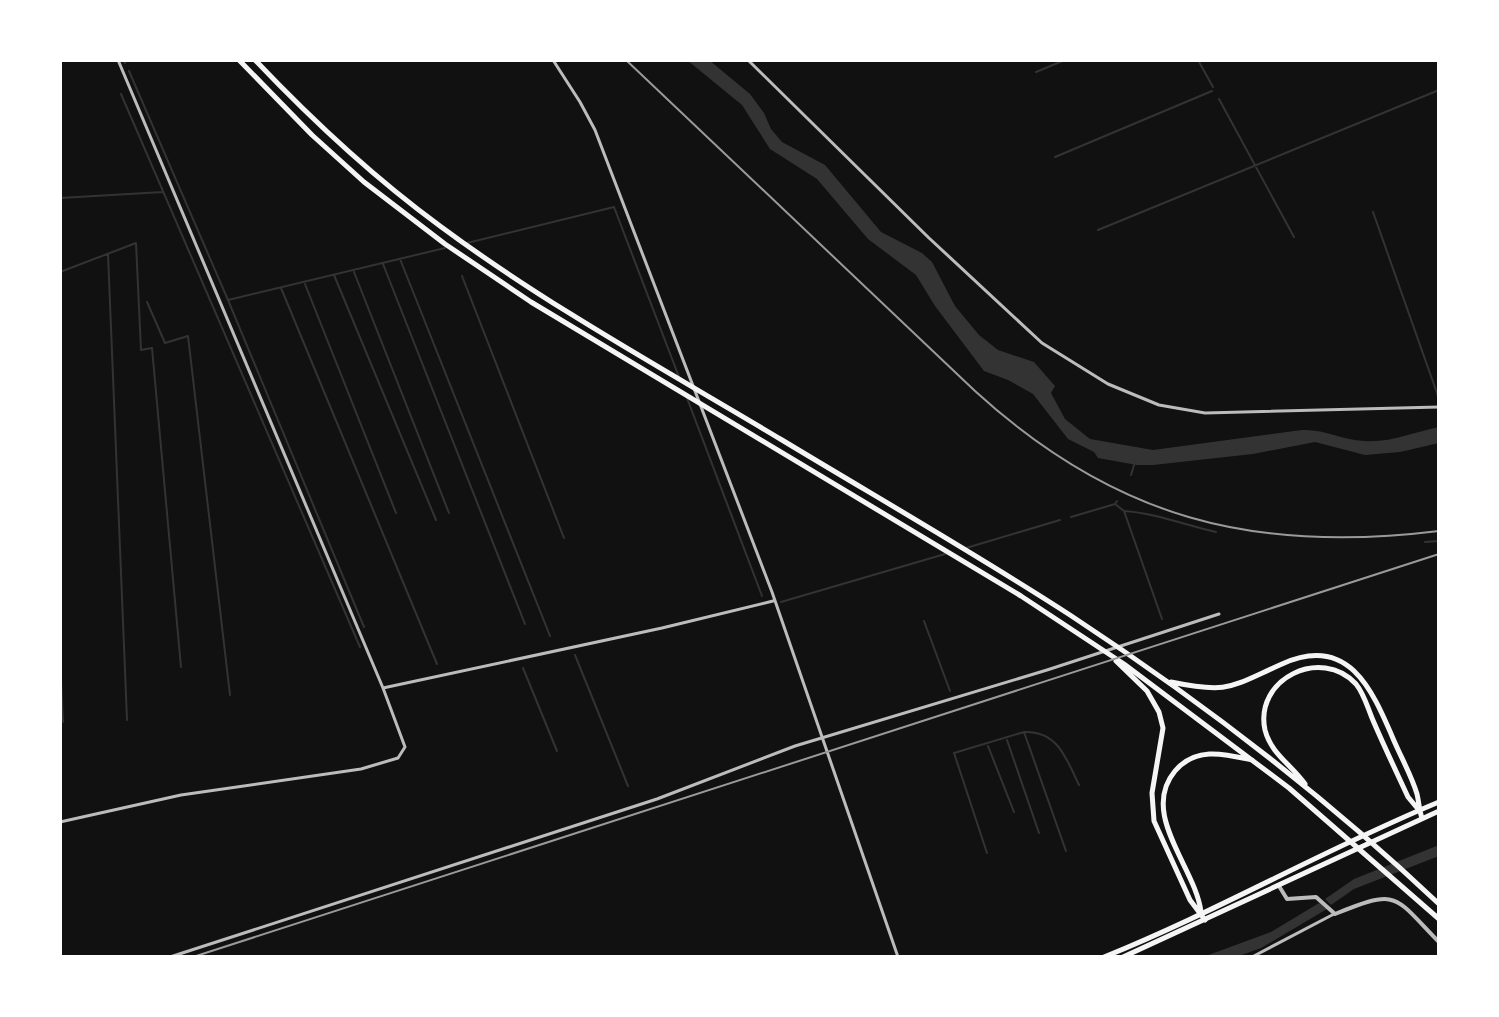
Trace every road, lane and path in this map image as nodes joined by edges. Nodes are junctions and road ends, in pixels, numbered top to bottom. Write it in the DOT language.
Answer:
graph roads {
  1 [pos="118,60"];
  2 [pos="239,60"];
  3 [pos="255,60"];
  4 [pos="553,60"];
  5 [pos="748,60"];
  6 [pos="1439,407"];
  7 [pos="774,601"];
  8 [pos="1219,614"];
  9 [pos="1111,655"];
  10 [pos="1166,681"];
  11 [pos="383,688"];
  12 [pos="822,739"];
  13 [pos="1254,760"];
  14 [pos="1311,792"];
  15 [pos="1439,802"];
  16 [pos="1419,810"];
  17 [pos="1439,811"];
  18 [pos="1422,818"];
  19 [pos="60,822"];
  20 [pos="1279,886"];
  21 [pos="1439,904"];
  22 [pos="1333,911"];
  23 [pos="1201,913"];
  24 [pos="1439,919"];
  25 [pos="1205,920"];
  26 [pos="1439,942"];
  27 [pos="170,957"];
  28 [pos="898,957"];
  29 [pos="1104,957"];
  30 [pos="1123,957"];
  31 [pos="1252,957"];
  1 -- 11 [label="street"];
  2 -- 9 [label="main road"];
  3 -- 10 [label="main road"];
  4 -- 7 [label="street"];
  5 -- 6 [label="street"];
  7 -- 11 [label="street"];
  7 -- 12 [label="street"];
  8 -- 12 [label="street"];
  9 -- 13 [label="main road"];
  9 -- 23 [label="main road"];
  10 -- 14 [label="main road"];
  10 -- 16 [label="main road"];
  11 -- 19 [label="street"];
  12 -- 27 [label="street"];
  12 -- 28 [label="street"];
  13 -- 23 [label="main road"];
  13 -- 24 [label="main road"];
  14 -- 16 [label="main road"];
  14 -- 21 [label="main road"];
  15 -- 16 [label="main road"];
  16 -- 18 [label="main road"];
  16 -- 23 [label="main road"];
  17 -- 18 [label="main road"];
  18 -- 20 [label="main road"];
  20 -- 22 [label="street"];
  20 -- 25 [label="main road"];
  22 -- 26 [label="street"];
  22 -- 31 [label="street"];
  23 -- 25 [label="main road"];
  23 -- 29 [label="main road"];
  25 -- 30 [label="main road"];
}
